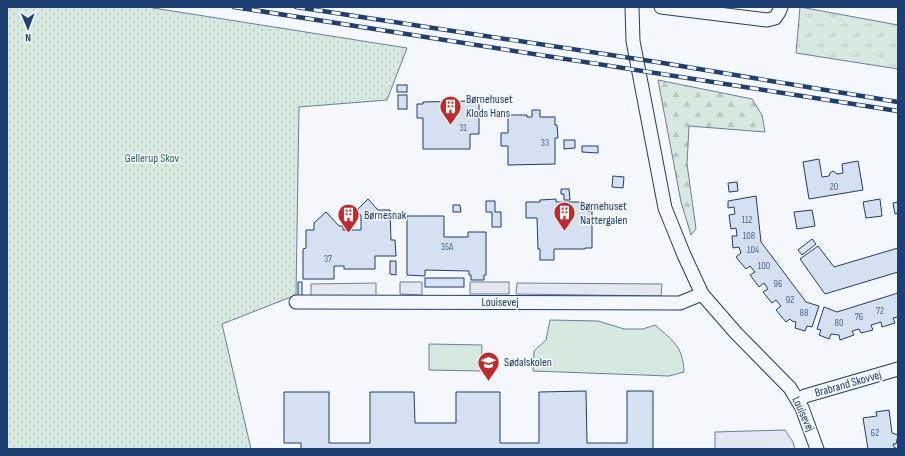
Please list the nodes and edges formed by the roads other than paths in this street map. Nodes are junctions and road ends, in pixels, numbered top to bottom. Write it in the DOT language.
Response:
graph roads {
  1 [pos="632,7"];
  2 [pos="662,7"];
  3 [pos="781,7"];
  4 [pos="702,294"];
  5 [pos="296,302"];
  6 [pos="898,369"];
  7 [pos="798,400"];
  8 [pos="817,449"];
  1 -- 4 [label="street, Louisevej"];
  2 -- 3 [label="street"];
  4 -- 5 [label="street, Louisevej"];
  4 -- 7 [label="street, Louisevej"];
  6 -- 7 [label="street, Brabrand Skovvej"];
  7 -- 8 [label="street, Louisevej"];
}
